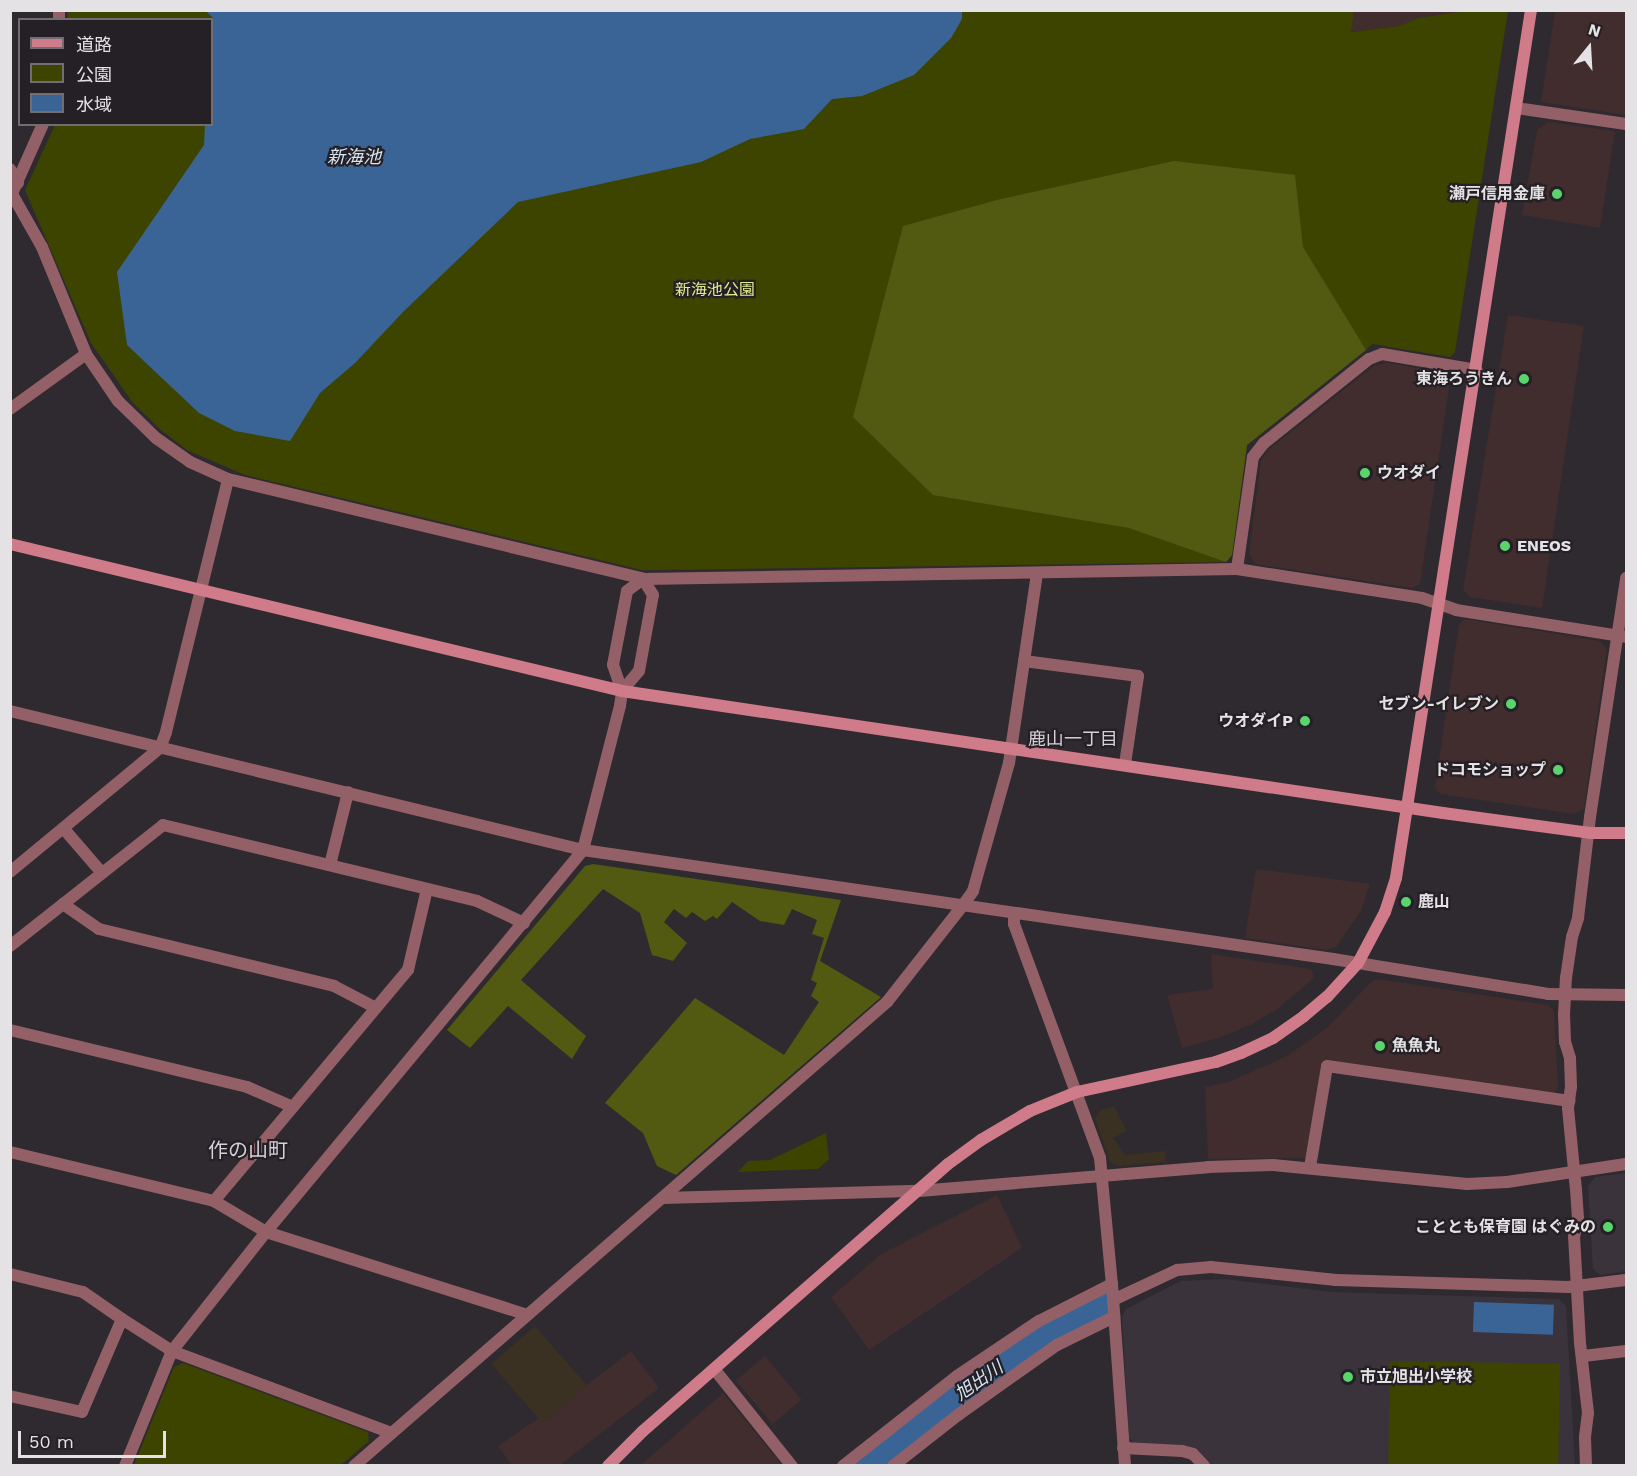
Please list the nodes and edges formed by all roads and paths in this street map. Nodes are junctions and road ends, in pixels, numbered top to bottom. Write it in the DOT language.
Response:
graph roads {
  1 [pos="1531,10"];
  2 [pos="1516,108"];
  3 [pos="1626,124"];
  4 [pos="42,126"];
  5 [pos="10,169"];
  6 [pos="14,191"];
  7 [pos="86,354"];
  8 [pos="1477,370"];
  9 [pos="10,409"];
  10 [pos="228,479"];
  11 [pos="10,544"];
  12 [pos="1237,569"];
  13 [pos="1036,574"];
  14 [pos="1626,578"];
  15 [pos="643,579"];
  16 [pos="201,589"];
  17 [pos="1439,604"];
  18 [pos="1622,637"];
  19 [pos="1024,661"];
  20 [pos="622,691"];
  21 [pos="10,711"];
  22 [pos="160,748"];
  23 [pos="1011,748"];
  24 [pos="1125,765"];
  25 [pos="348,792"];
  26 [pos="1408,807"];
  27 [pos="64,828"];
  28 [pos="1590,833"];
  29 [pos="1626,833"];
  30 [pos="583,850"];
  31 [pos="330,865"];
  32 [pos="10,872"];
  33 [pos="102,873"];
  34 [pos="427,889"];
  35 [pos="63,904"];
  36 [pos="963,905"];
  37 [pos="1014,915"];
  38 [pos="524,923"];
  39 [pos="10,946"];
  40 [pos="1358,963"];
  41 [pos="1566,995"];
  42 [pos="1626,995"];
  43 [pos="376,1008"];
  44 [pos="10,1030"];
  45 [pos="1077,1092"];
  46 [pos="1569,1101"];
  47 [pos="293,1107"];
  48 [pos="10,1152"];
  49 [pos="1626,1164"];
  50 [pos="1310,1167"];
  51 [pos="1574,1172"];
  52 [pos="1104,1177"];
  53 [pos="919,1191"];
  54 [pos="662,1198"];
  55 [pos="214,1201"];
  56 [pos="266,1232"];
  57 [pos="10,1274"];
  58 [pos="1626,1280"];
  59 [pos="1112,1284"];
  60 [pos="1577,1287"];
  61 [pos="1113,1300"];
  62 [pos="527,1315"];
  63 [pos="1114,1317"];
  64 [pos="123,1318"];
  65 [pos="172,1351"];
  66 [pos="1626,1351"];
  67 [pos="1583,1356"];
  68 [pos="715,1370"];
  69 [pos="10,1396"];
  70 [pos="391,1433"];
  71 [pos="1123,1448"];
  72 [pos="125,1466"];
  73 [pos="354,1466"];
  74 [pos="608,1466"];
  75 [pos="792,1466"];
  76 [pos="843,1466"];
  77 [pos="893,1466"];
  78 [pos="1125,1466"];
  79 [pos="1204,1466"];
  80 [pos="1586,1466"];
  1 -- 2 [label="street"];
  2 -- 3 [label="street"];
  2 -- 8 [label="street"];
  4 -- 6 [label="street"];
  5 -- 6 [label="street"];
  6 -- 7 [label="street"];
  7 -- 9 [label="street"];
  7 -- 10 [label="street"];
  8 -- 12 [label="street"];
  8 -- 17 [label="street"];
  10 -- 15 [label="street"];
  10 -- 16 [label="street"];
  11 -- 16 [label="street"];
  12 -- 13 [label="street"];
  12 -- 17 [label="street"];
  13 -- 15 [label="street"];
  13 -- 19 [label="street"];
  14 -- 18 [label="street"];
  15 -- 20 [label="street"];
  15 -- 20 [label="street"];
  16 -- 20 [label="street"];
  16 -- 22 [label="street"];
  17 -- 18 [label="street"];
  17 -- 26 [label="street"];
  18 -- 28 [label="street"];
  19 -- 23 [label="street"];
  19 -- 24 [label="street"];
  20 -- 23 [label="street"];
  20 -- 30 [label="street"];
  21 -- 22 [label="street"];
  22 -- 25 [label="street"];
  22 -- 27 [label="street"];
  23 -- 24 [label="street"];
  23 -- 36 [label="street"];
  24 -- 26 [label="street"];
  25 -- 30 [label="street"];
  25 -- 31 [label="street"];
  26 -- 28 [label="street"];
  26 -- 40 [label="street"];
  27 -- 32 [label="street"];
  27 -- 33 [label="street"];
  28 -- 29 [label="street"];
  28 -- 41 [label="street"];
  30 -- 36 [label="street"];
  30 -- 38 [label="street"];
  31 -- 33 [label="street"];
  31 -- 34 [label="street"];
  33 -- 35 [label="street"];
  34 -- 38 [label="street"];
  34 -- 43 [label="street"];
  35 -- 39 [label="street"];
  35 -- 43 [label="street"];
  36 -- 37 [label="street"];
  36 -- 54 [label="street"];
  37 -- 40 [label="street"];
  37 -- 45 [label="street"];
  38 -- 56 [label="street"];
  40 -- 41 [label="street"];
  40 -- 45 [label="street"];
  41 -- 42 [label="street"];
  41 -- 46 [label="street"];
  43 -- 47 [label="street"];
  44 -- 47 [label="street"];
  45 -- 52 [label="street"];
  45 -- 53 [label="street"];
  46 -- 50 [label="street"];
  46 -- 51 [label="street"];
  47 -- 55 [label="street"];
  48 -- 55 [label="street"];
  49 -- 51 [label="street"];
  50 -- 51 [label="street"];
  50 -- 52 [label="street"];
  51 -- 60 [label="street"];
  52 -- 53 [label="street"];
  52 -- 59 [label="street"];
  53 -- 54 [label="street"];
  53 -- 68 [label="street"];
  54 -- 62 [label="street"];
  55 -- 56 [label="street"];
  56 -- 62 [label="street"];
  56 -- 65 [label="street"];
  57 -- 64 [label="street"];
  58 -- 60 [label="street"];
  59 -- 61 [label="street"];
  59 -- 76 [label="street"];
  60 -- 61 [label="street"];
  60 -- 67 [label="street"];
  61 -- 63 [label="street"];
  62 -- 70 [label="street"];
  63 -- 71 [label="street"];
  63 -- 77 [label="street"];
  64 -- 65 [label="street"];
  64 -- 69 [label="street"];
  65 -- 70 [label="street"];
  65 -- 72 [label="street"];
  66 -- 67 [label="street"];
  67 -- 80 [label="street"];
  68 -- 74 [label="street"];
  68 -- 75 [label="street"];
  70 -- 73 [label="street"];
  71 -- 78 [label="street"];
  71 -- 79 [label="street"];
}
